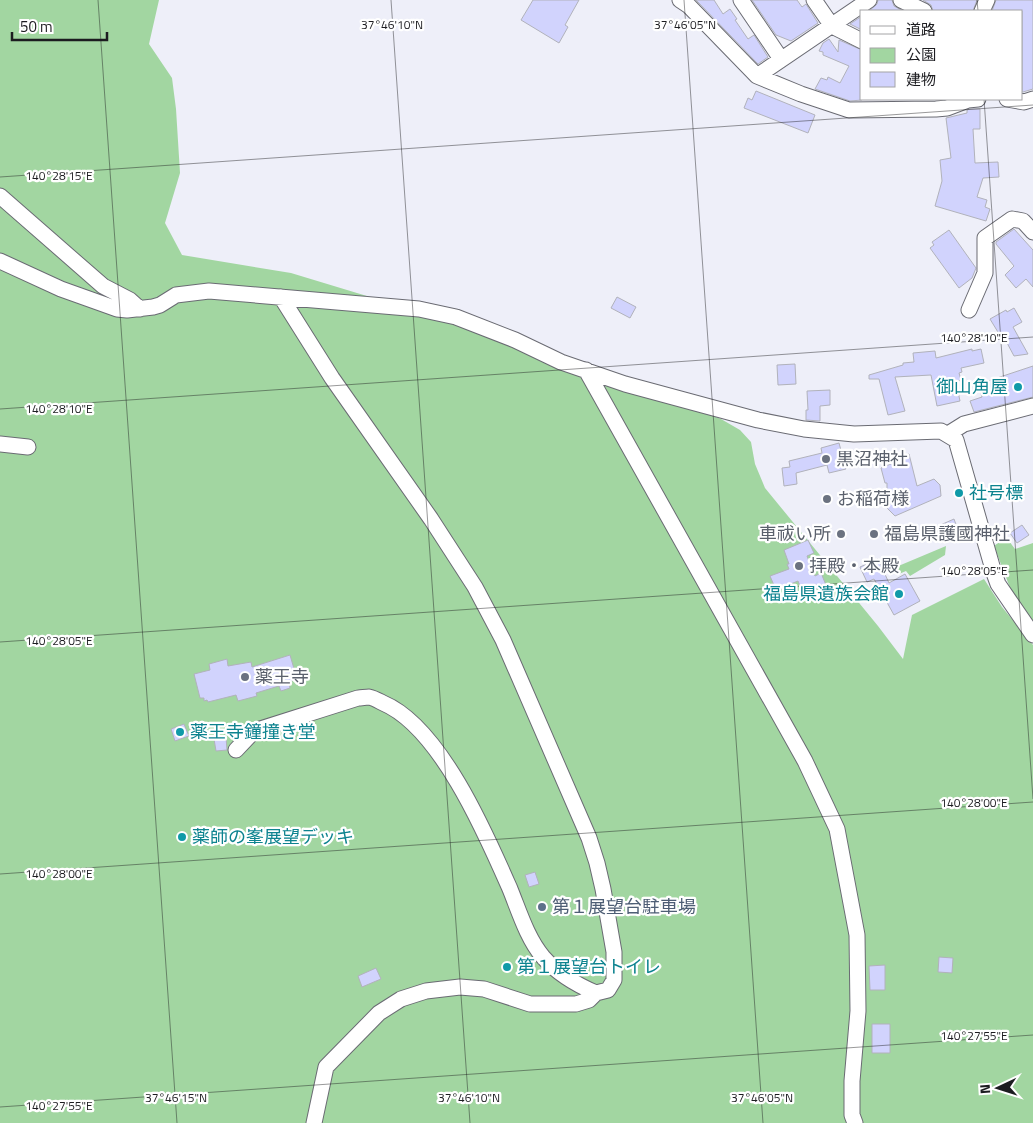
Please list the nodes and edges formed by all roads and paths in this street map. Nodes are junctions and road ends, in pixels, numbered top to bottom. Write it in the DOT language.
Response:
graph roads {
  1 [pos="680,0"];
  2 [pos="741,0"];
  3 [pos="814,0"];
  4 [pos="869,0"];
  5 [pos="901,0"];
  6 [pos="922,10"];
  7 [pos="832,26"];
  8 [pos="860,40"];
  9 [pos="781,59"];
  10 [pos="757,76"];
  11 [pos="1033,99"];
  12 [pos="968,100"];
  13 [pos="1013,100"];
  14 [pos="938,104"];
  15 [pos="0,196"];
  16 [pos="1033,232"];
  17 [pos="0,261"];
  18 [pos="281,297"];
  19 [pos="140,309"];
  20 [pos="969,310"];
  21 [pos="586,370"];
  22 [pos="1033,406"];
  23 [pos="948,434"];
  24 [pos="0,444"];
  25 [pos="28,447"];
  26 [pos="1033,635"];
  27 [pos="236,750"];
  28 [pos="596,993"];
  29 [pos="314,1123"];
  30 [pos="855,1123"];
  1 -- 10 [label="street"];
  2 -- 9 [label="street"];
  3 -- 7 [label="street"];
  4 -- 7 [label="street"];
  5 -- 6 [label="street"];
  7 -- 8 [label="street"];
  7 -- 9 [label="street"];
  9 -- 10 [label="street"];
  10 -- 14 [label="street"];
  11 -- 13 [label="street"];
  12 -- 14 [label="street"];
  15 -- 19 [label="street"];
  16 -- 20 [label="street"];
  17 -- 19 [label="street"];
  18 -- 19 [label="street"];
  18 -- 21 [label="street"];
  18 -- 28 [label="street"];
  21 -- 23 [label="street"];
  21 -- 30 [label="street"];
  22 -- 23 [label="street"];
  23 -- 26 [label="street"];
  24 -- 25 [label="street"];
  27 -- 28 [label="street"];
  28 -- 29 [label="street"];
}
